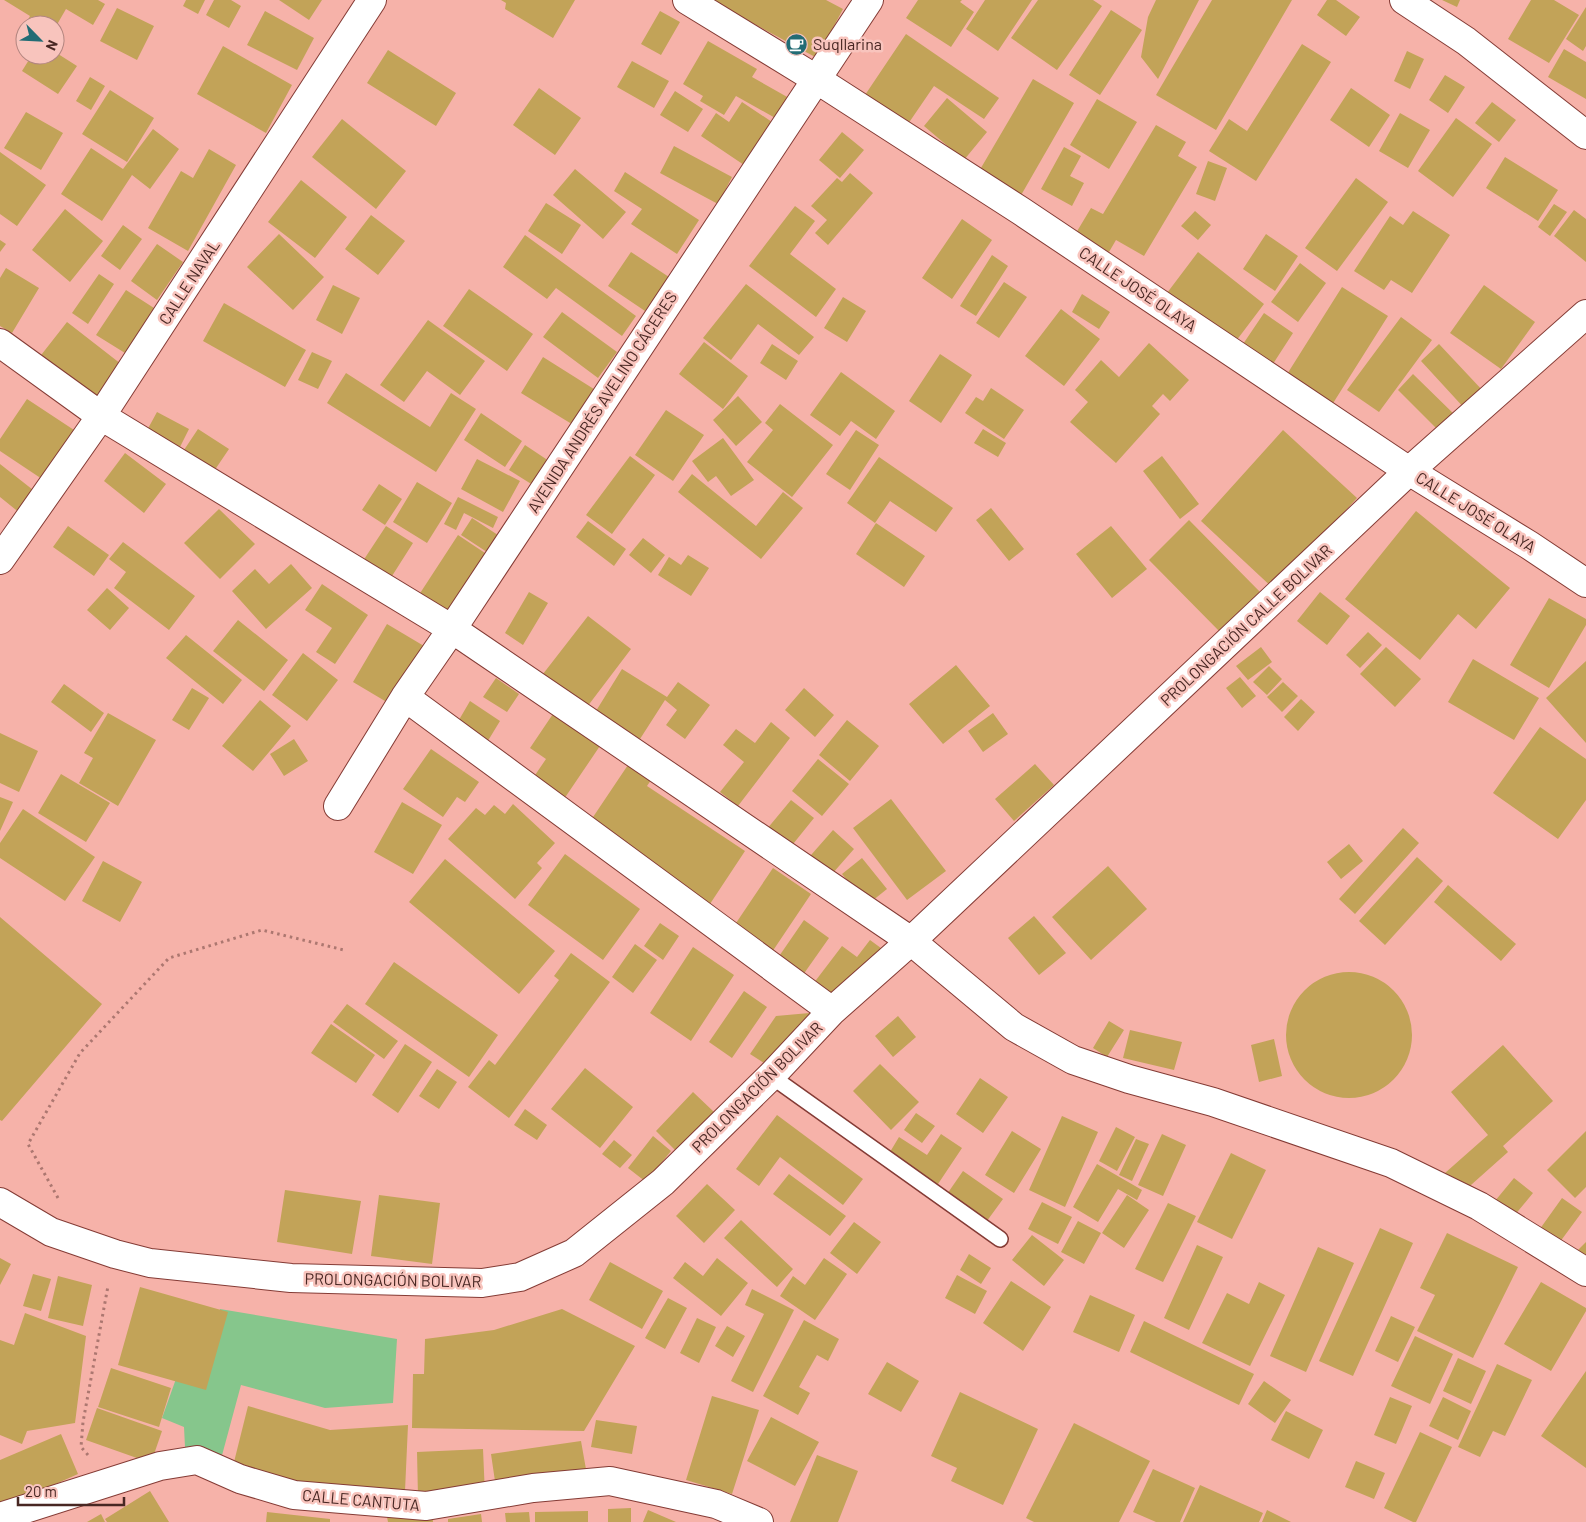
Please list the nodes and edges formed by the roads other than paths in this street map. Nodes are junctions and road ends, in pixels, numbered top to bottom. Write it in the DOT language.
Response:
graph roads {
  1 [pos="372,0"];
  2 [pos="687,0"];
  3 [pos="868,0"];
  4 [pos="1404,0"];
  5 [pos="816,79"];
  6 [pos="1586,135"];
  7 [pos="1586,314"];
  8 [pos="0,343"];
  9 [pos="101,416"];
  10 [pos="1409,471"];
  11 [pos="0,560"];
  12 [pos="1586,583"];
  13 [pos="452,629"];
  14 [pos="405,697"];
  15 [pos="338,806"];
  16 [pos="911,941"];
  17 [pos="832,1011"];
  18 [pos="771,1076"];
  19 [pos="0,1202"];
  20 [pos="1000,1239"];
  21 [pos="1586,1272"];
  22 [pos="0,1516"];
  23 [pos="759,1522"];
  1 -- 9 [label="street, CALLE NAVAL"];
  2 -- 5 [label="street, CALLE JOSÉ OLAYA"];
  3 -- 5 [label="street, AVENIDA ANDRÉS AVELINO CÁCERES"];
  4 -- 6 [label="street"];
  5 -- 10 [label="street, CALLE JOSÉ OLAYA"];
  5 -- 13 [label="street, AVENIDA ANDRÉS AVELINO CÁCERES"];
  7 -- 10 [label="street, PROLONGACIÓN CALLE BOLIVAR"];
  8 -- 9 [label="street"];
  9 -- 11 [label="street, CALLE NAVAL"];
  9 -- 13 [label="street"];
  10 -- 12 [label="street, CALLE JOSÉ OLAYA"];
  10 -- 16 [label="street, PROLONGACIÓN CALLE BOLIVAR"];
  13 -- 14 [label="street, AVENIDA ANDRÉS AVELINO CÁCERES"];
  13 -- 16 [label="street"];
  14 -- 15 [label="street, AVENIDA ANDRÉS AVELINO CÁCERES"];
  14 -- 17 [label="street"];
  16 -- 17 [label="street, PROLONGACIÓN BOLIVAR"];
  16 -- 21 [label="street"];
  17 -- 18 [label="street, PROLONGACIÓN BOLIVAR"];
  18 -- 19 [label="street, PROLONGACIÓN BOLIVAR"];
  18 -- 20 [label="lane"];
  22 -- 23 [label="street, CALLE CANTUTA"];
}
